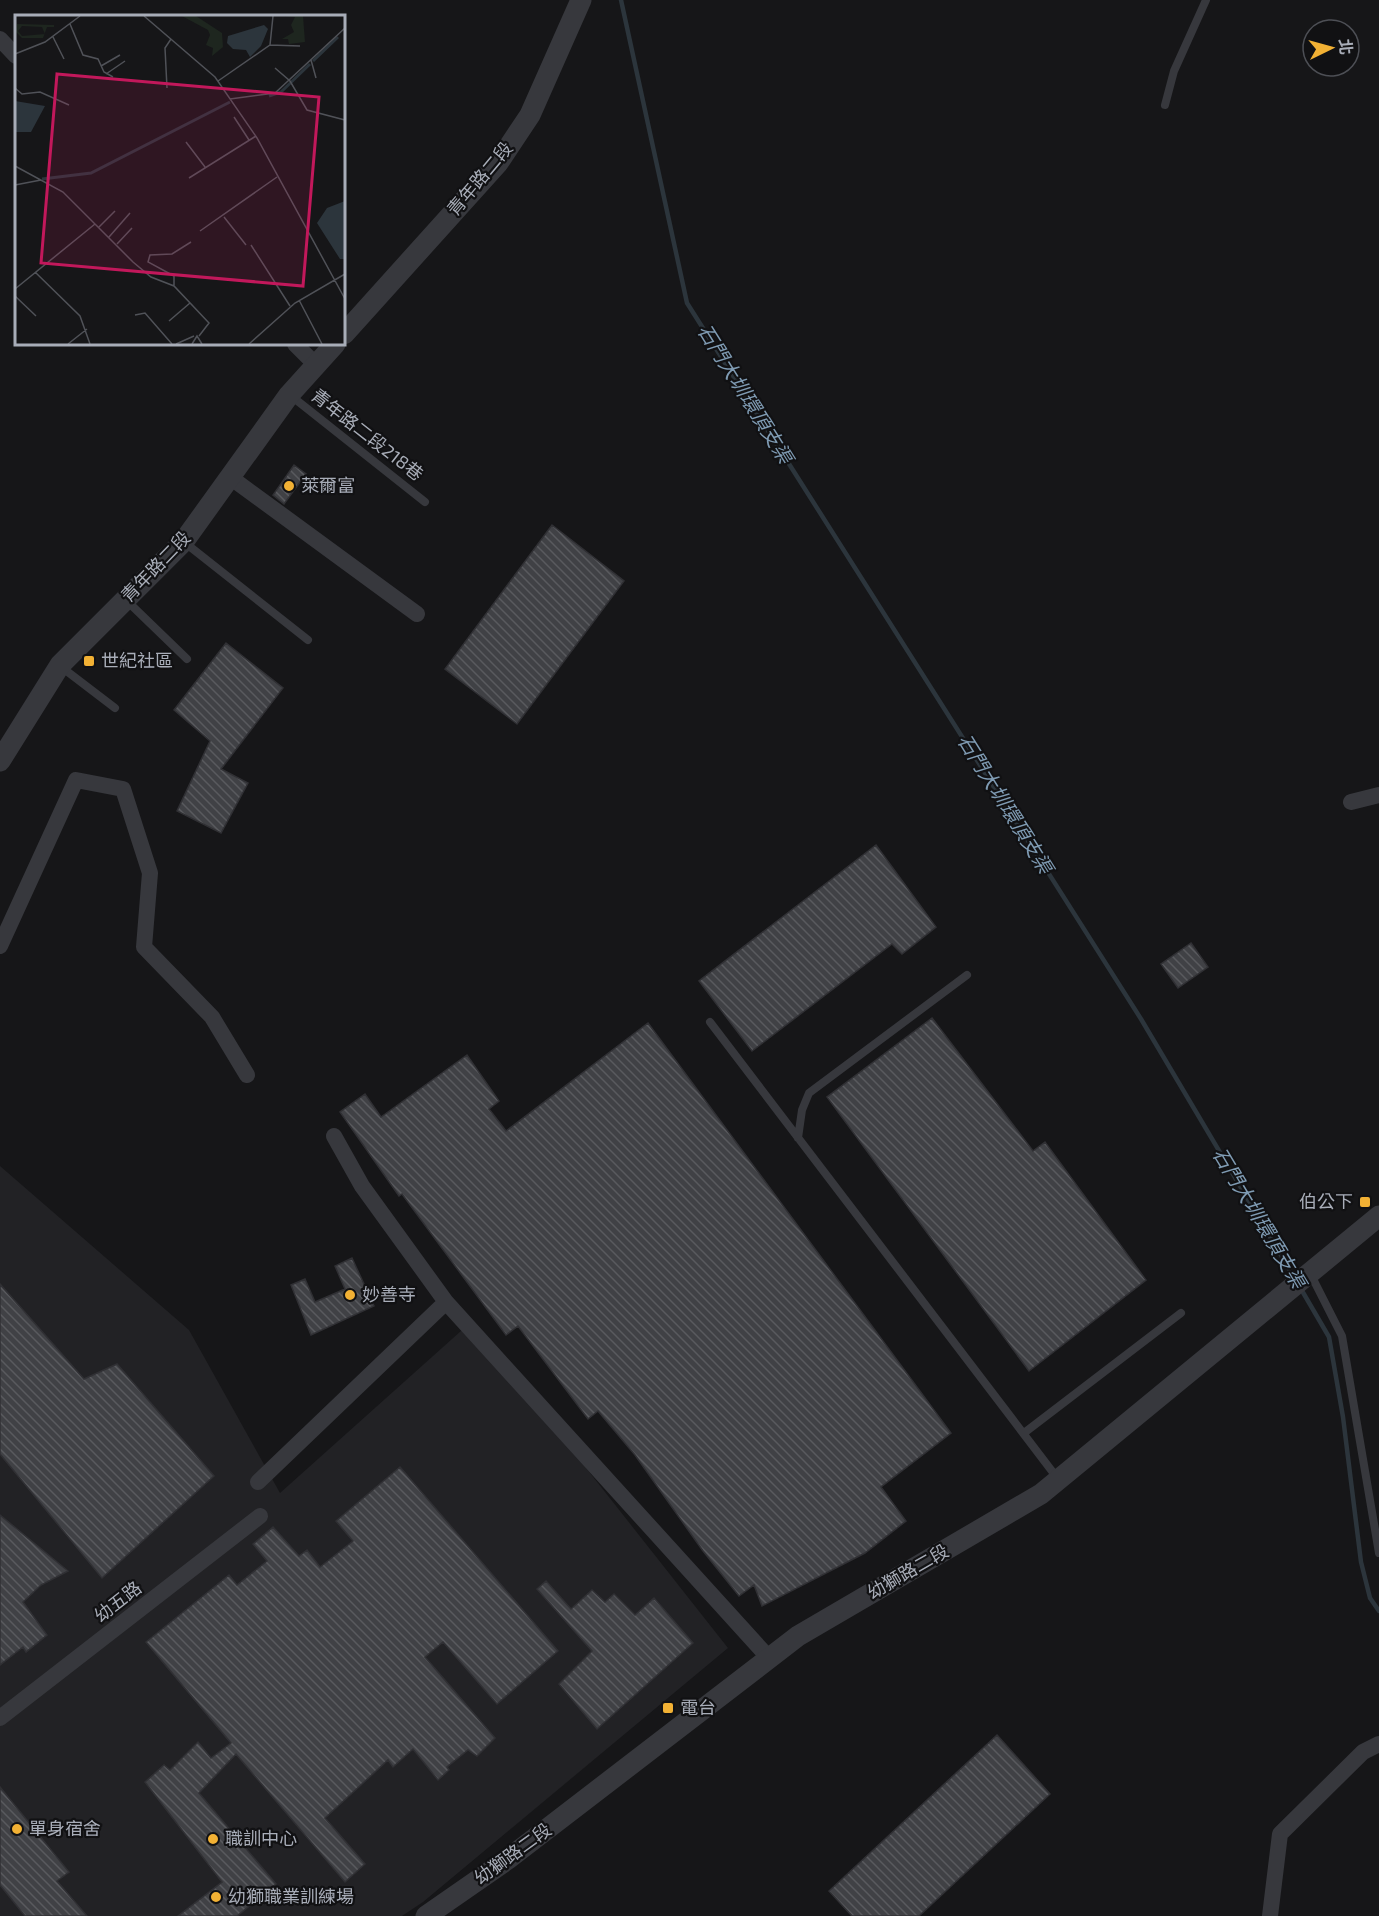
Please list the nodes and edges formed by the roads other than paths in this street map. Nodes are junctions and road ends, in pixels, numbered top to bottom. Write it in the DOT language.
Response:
graph roads {
  1 [pos="581,0"];
  2 [pos="1206,0"];
  3 [pos="0,39"];
  4 [pos="15,55"];
  5 [pos="1165,105"];
  6 [pos="345,333"];
  7 [pos="296,345"];
  8 [pos="334,345"];
  9 [pos="316,365"];
  10 [pos="289,395"];
  11 [pos="230,477"];
  12 [pos="425,501"];
  13 [pos="184,541"];
  14 [pos="125,599"];
  15 [pos="417,614"];
  16 [pos="308,640"];
  17 [pos="188,659"];
  18 [pos="60,665"];
  19 [pos="115,708"];
  20 [pos="0,761"];
  21 [pos="1379,795"];
  22 [pos="1352,802"];
  23 [pos="0,946"];
  24 [pos="967,975"];
  25 [pos="710,1022"];
  26 [pos="247,1075"];
  27 [pos="334,1136"];
  28 [pos="798,1138"];
  29 [pos="1379,1216"];
  30 [pos="1310,1272"];
  31 [pos="446,1302"];
  32 [pos="1181,1313"];
  33 [pos="1024,1433"];
  34 [pos="1059,1479"];
  35 [pos="258,1482"];
  36 [pos="260,1516"];
  37 [pos="1379,1553"];
  38 [pos="769,1658"];
  39 [pos="0,1718"];
  40 [pos="1379,1744"];
  41 [pos="426,1916"];
  42 [pos="1270,1916"];
  1 -- 6 [label="street, 青年路二段"];
  2 -- 5 [label="lane"];
  3 -- 4 [label="street"];
  7 -- 9 [label="street"];
  8 -- 9 [label="street, 青年路二段"];
  9 -- 10 [label="street, 青年路二段"];
  10 -- 11 [label="street, 青年路二段"];
  10 -- 12 [label="lane, 青年路二段218巷"];
  11 -- 13 [label="street, 青年路二段"];
  11 -- 15 [label="street"];
  13 -- 14 [label="street, 青年路二段"];
  13 -- 16 [label="lane"];
  14 -- 17 [label="lane"];
  14 -- 18 [label="street, 青年路二段"];
  18 -- 19 [label="lane"];
  18 -- 20 [label="street, 青年路二段"];
  21 -- 22 [label="street"];
  23 -- 26 [label="street"];
  24 -- 28 [label="lane"];
  25 -- 28 [label="lane"];
  27 -- 31 [label="street"];
  28 -- 33 [label="lane"];
  29 -- 30 [label="street, 幼獅路二段"];
  30 -- 34 [label="street, 幼獅路二段"];
  30 -- 37 [label="lane"];
  31 -- 35 [label="street"];
  31 -- 38 [label="street"];
  32 -- 33 [label="lane"];
  33 -- 34 [label="lane"];
  34 -- 38 [label="street, 幼獅路二段"];
  36 -- 39 [label="street, 幼五路"];
  38 -- 41 [label="street, 幼獅路二段"];
  40 -- 42 [label="street"];
}
